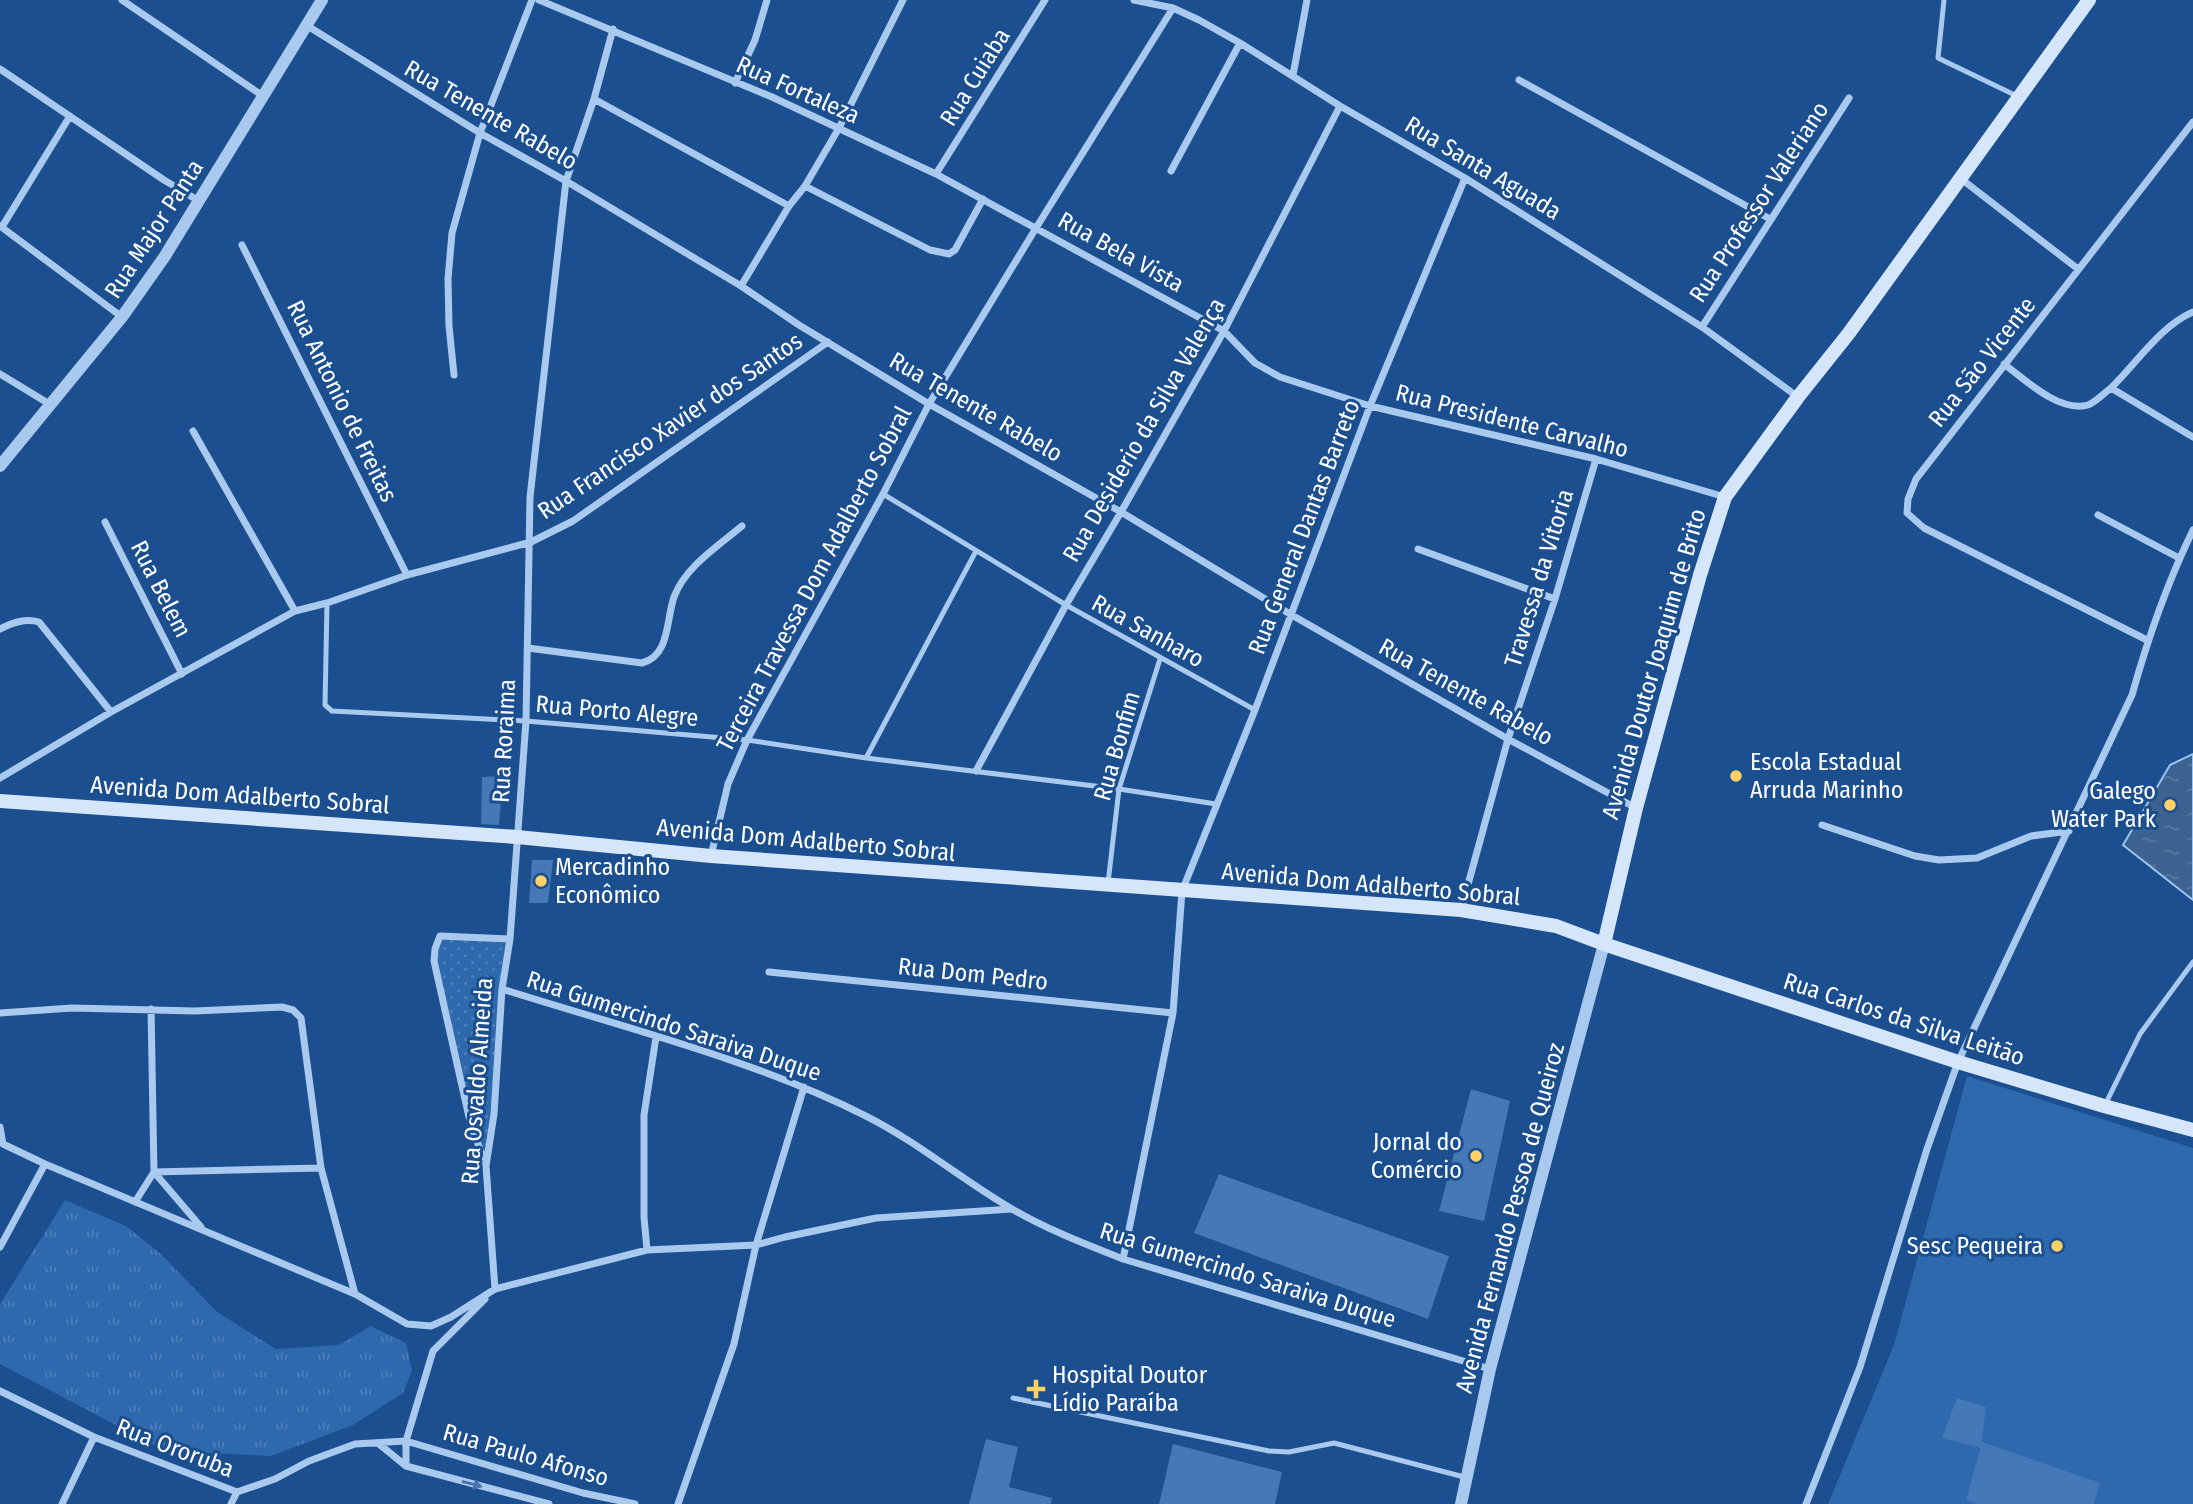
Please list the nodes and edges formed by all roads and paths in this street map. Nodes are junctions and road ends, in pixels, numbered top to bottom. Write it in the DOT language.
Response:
graph roads {
  1 [pos="122,0"];
  2 [pos="322,0"];
  3 [pos="532,0"];
  4 [pos="539,0"];
  5 [pos="767,0"];
  6 [pos="903,0"];
  7 [pos="1045,0"];
  8 [pos="1134,0"];
  9 [pos="1307,0"];
  10 [pos="1944,0"];
  11 [pos="2089,0"];
  12 [pos="1172,8"];
  13 [pos="306,25"];
  14 [pos="613,29"];
  15 [pos="1240,43"];
  16 [pos="0,69"];
  17 [pos="1293,75"];
  18 [pos="1519,80"];
  19 [pos="735,83"];
  20 [pos="263,96"];
  21 [pos="2019,97"];
  22 [pos="1849,98"];
  23 [pos="594,99"];
  24 [pos="1340,106"];
  25 [pos="70,116"];
  26 [pos="2193,122"];
  27 [pos="839,128"];
  28 [pos="480,133"];
  29 [pos="1171,172"];
  30 [pos="936,174"];
  31 [pos="1465,178"];
  32 [pos="1960,178"];
  33 [pos="566,181"];
  34 [pos="805,186"];
  35 [pos="983,200"];
  36 [pos="199,201"];
  37 [pos="789,206"];
  38 [pos="1770,219"];
  39 [pos="1,227"];
  40 [pos="1036,228"];
  41 [pos="243,245"];
  42 [pos="2078,269"];
  43 [pos="741,286"];
  44 [pos="2193,312"];
  45 [pos="122,317"];
  46 [pos="1702,327"];
  47 [pos="1224,331"];
  48 [pos="828,342"];
  49 [pos="2004,364"];
  50 [pos="0,374"];
  51 [pos="454,374"];
  52 [pos="2111,388"];
  53 [pos="1798,397"];
  54 [pos="929,404"];
  55 [pos="51,405"];
  56 [pos="1370,406"];
  57 [pos="193,431"];
  58 [pos="2193,437"];
  59 [pos="1596,459"];
  60 [pos="0,466"];
  61 [pos="883,494"];
  62 [pos="1725,497"];
  63 [pos="1121,512"];
  64 [pos="2098,515"];
  65 [pos="105,522"];
  66 [pos="742,526"];
  67 [pos="2193,530"];
  68 [pos="531,542"];
  69 [pos="1418,549"];
  70 [pos="976,551"];
  71 [pos="2179,558"];
  72 [pos="407,575"];
  73 [pos="1555,599"];
  74 [pos="327,603"];
  75 [pos="1066,605"];
  76 [pos="295,611"];
  77 [pos="1290,614"];
  78 [pos="0,629"];
  79 [pos="2147,640"];
  80 [pos="528,648"];
  81 [pos="1160,659"];
  82 [pos="182,674"];
  83 [pos="1255,710"];
  84 [pos="111,712"];
  85 [pos="526,721"];
  86 [pos="1508,739"];
  87 [pos="747,740"];
  88 [pos="866,758"];
  89 [pos="976,771"];
  90 [pos="0,778"];
  91 [pos="1119,789"];
  92 [pos="0,801"];
  93 [pos="1216,804"];
  94 [pos="1636,808"];
  95 [pos="1822,825"];
  96 [pos="2069,831"];
  97 [pos="517,837"];
  98 [pos="711,856"];
  99 [pos="1107,886"];
  100 [pos="1182,891"];
  101 [pos="1461,910"];
  102 [pos="510,939"];
  103 [pos="1604,944"];
  104 [pos="2193,962"];
  105 [pos="769,972"];
  106 [pos="502,989"];
  107 [pos="151,1009"];
  108 [pos="0,1013"];
  109 [pos="1173,1013"];
  110 [pos="656,1037"];
  111 [pos="1958,1062"];
  112 [pos="804,1087"];
  113 [pos="2104,1106"];
  114 [pos="0,1127"];
  115 [pos="2193,1130"];
  116 [pos="1,1146"];
  117 [pos="45,1164"];
  118 [pos="486,1166"];
  119 [pos="321,1168"];
  120 [pos="154,1172"];
  121 [pos="135,1202"];
  122 [pos="1012,1209"];
  123 [pos="204,1230"];
  124 [pos="756,1245"];
  125 [pos="0,1247"];
  126 [pos="647,1250"];
  127 [pos="1123,1259"];
  128 [pos="495,1289"];
  129 [pos="355,1294"];
  130 [pos="1490,1370"];
  131 [pos="0,1391"];
  132 [pos="1013,1398"];
  133 [pos="94,1437"];
  134 [pos="406,1441"];
  135 [pos="379,1444"];
  136 [pos="406,1466"];
  137 [pos="1468,1478"];
  138 [pos="237,1492"];
  139 [pos="62,1504"];
  140 [pos="231,1504"];
  141 [pos="549,1504"];
  142 [pos="635,1504"];
  143 [pos="678,1504"];
  144 [pos="1461,1504"];
  145 [pos="1806,1504"];
  1 -- 20 [label="street"];
  2 -- 13 [label="street, Rua Major Panta"];
  3 -- 28 [label="street"];
  4 -- 14 [label="street, Rua Fortaleza"];
  5 -- 19 [label="street"];
  6 -- 27 [label="street"];
  7 -- 30 [label="street, Rua Cuiaba"];
  8 -- 12 [label="street, Rua Santa Aguada"];
  9 -- 17 [label="street"];
  10 -- 21 [label="lane"];
  11 -- 21 [label="main road, Avenida Doutor Joaquim de Brito"];
  12 -- 15 [label="street, Rua Santa Aguada"];
  12 -- 40 [label="street, Terceira Travessa Dom Adalberto Sobral"];
  13 -- 20 [label="street, Rua Major Panta"];
  13 -- 28 [label="street, Rua Tenente Rabelo"];
  14 -- 19 [label="street, Rua Fortaleza"];
  14 -- 23 [label="street, Rua Roraima"];
  15 -- 17 [label="street, Rua Santa Aguada"];
  15 -- 29 [label="street"];
  16 -- 25 [label="street"];
  17 -- 24 [label="street, Rua Santa Aguada"];
  18 -- 38 [label="street"];
  19 -- 27 [label="street, Rua Fortaleza"];
  20 -- 36 [label="street, Rua Major Panta"];
  21 -- 32 [label="main road, Avenida Doutor Joaquim de Brito"];
  22 -- 38 [label="street, Rua Professor Valeriano"];
  23 -- 33 [label="street, Rua Roraima"];
  23 -- 37 [label="street"];
  24 -- 31 [label="street, Rua Santa Aguada"];
  24 -- 47 [label="street, Rua Desiderio da Silva Valença"];
  25 -- 36 [label="street"];
  25 -- 39 [label="street"];
  26 -- 42 [label="street, Rua São Vicente"];
  27 -- 30 [label="street, Rua Fortaleza"];
  27 -- 34 [label="street"];
  28 -- 33 [label="street, Rua Tenente Rabelo"];
  28 -- 51 [label="street"];
  30 -- 35 [label="street, Rua Fortaleza"];
  31 -- 46 [label="street, Rua Santa Aguada"];
  31 -- 56 [label="street, Rua General Dantas Barreto"];
  32 -- 42 [label="street"];
  32 -- 53 [label="main road, Avenida Doutor Joaquim de Brito"];
  33 -- 43 [label="street, Rua Tenente Rabelo"];
  33 -- 68 [label="street, Rua Roraima"];
  34 -- 35 [label="street"];
  34 -- 37 [label="street"];
  35 -- 40 [label="street, Rua Fortaleza"];
  36 -- 45 [label="street, Rua Major Panta"];
  37 -- 43 [label="street"];
  38 -- 46 [label="street, Rua Professor Valeriano"];
  39 -- 45 [label="street"];
  40 -- 47 [label="street, Rua Bela Vista"];
  40 -- 54 [label="street, Terceira Travessa Dom Adalberto Sobral"];
  41 -- 72 [label="street, Rua Antonio de Freitas"];
  42 -- 49 [label="street, Rua São Vicente"];
  43 -- 48 [label="street, Rua Tenente Rabelo"];
  44 -- 52 [label="street"];
  45 -- 55 [label="street, Rua Major Panta"];
  46 -- 53 [label="street, Rua Santa Aguada"];
  47 -- 56 [label="street, Rua Presidente Carvalho"];
  47 -- 63 [label="street, Rua Desiderio da Silva Valença"];
  48 -- 54 [label="street, Rua Tenente Rabelo"];
  48 -- 68 [label="street, Rua Francisco Xavier dos Santos"];
  49 -- 52 [label="street"];
  49 -- 79 [label="street, Rua São Vicente"];
  50 -- 55 [label="street"];
  52 -- 58 [label="street"];
  53 -- 62 [label="main road, Avenida Doutor Joaquim de Brito"];
  54 -- 61 [label="street, Terceira Travessa Dom Adalberto Sobral"];
  54 -- 63 [label="street, Rua Tenente Rabelo"];
  55 -- 60 [label="street, Rua Major Panta"];
  56 -- 59 [label="street, Rua Presidente Carvalho"];
  56 -- 77 [label="street, Rua General Dantas Barreto"];
  57 -- 76 [label="street"];
  59 -- 62 [label="street, Rua Presidente Carvalho"];
  59 -- 73 [label="street, Travessa da Vitoria"];
  61 -- 70 [label="lane, Rua Sanharo"];
  61 -- 87 [label="street, Terceira Travessa Dom Adalberto Sobral"];
  62 -- 94 [label="main road, Avenida Doutor Joaquim de Brito"];
  63 -- 75 [label="street, Rua Desiderio da Silva Valença"];
  63 -- 77 [label="street, Rua Tenente Rabelo"];
  64 -- 71 [label="street"];
  65 -- 82 [label="street, Rua Belem"];
  66 -- 80 [label="street, Rua Roraima"];
  67 -- 71 [label="street"];
  68 -- 72 [label="street, Rua Francisco Xavier dos Santos"];
  68 -- 80 [label="street, Rua Roraima"];
  69 -- 73 [label="street"];
  70 -- 75 [label="lane, Rua Sanharo"];
  70 -- 88 [label="lane"];
  71 -- 79 [label="street"];
  72 -- 74 [label="street, Rua Francisco Xavier dos Santos"];
  73 -- 86 [label="street, Travessa da Vitoria"];
  74 -- 76 [label="street, Rua Francisco Xavier dos Santos"];
  74 -- 85 [label="lane, Rua Porto Alegre"];
  75 -- 81 [label="lane, Rua Sanharo"];
  75 -- 89 [label="street, Rua Desiderio da Silva Valença"];
  76 -- 82 [label="street, Rua Francisco Xavier dos Santos"];
  77 -- 83 [label="street, Rua General Dantas Barreto"];
  77 -- 86 [label="street, Rua Tenente Rabelo"];
  78 -- 84 [label="street"];
  79 -- 96 [label="street"];
  80 -- 85 [label="street, Rua Roraima"];
  81 -- 83 [label="lane, Rua Sanharo"];
  81 -- 91 [label="lane, Rua Bonfim"];
  82 -- 84 [label="street, Rua Francisco Xavier dos Santos"];
  83 -- 93 [label="street, Rua General Dantas Barreto"];
  84 -- 90 [label="street, Rua Francisco Xavier dos Santos"];
  85 -- 87 [label="lane, Rua Porto Alegre"];
  85 -- 97 [label="street, Rua Roraima"];
  86 -- 94 [label="street, Rua Tenente Rabelo"];
  86 -- 101 [label="street, Travessa da Vitoria"];
  87 -- 88 [label="lane, Rua Porto Alegre"];
  87 -- 98 [label="street, Terceira Travessa Dom Adalberto Sobral"];
  88 -- 89 [label="lane, Rua Porto Alegre"];
  89 -- 91 [label="lane, Rua Porto Alegre"];
  91 -- 93 [label="lane, Rua Porto Alegre"];
  91 -- 99 [label="lane, Rua Bonfim"];
  92 -- 97 [label="main road, Avenida Dom Adalberto Sobral"];
  93 -- 100 [label="street, Rua General Dantas Barreto"];
  94 -- 103 [label="main road, Avenida Doutor Joaquim de Brito"];
  95 -- 96 [label="street"];
  96 -- 111 [label="street"];
  97 -- 98 [label="main road, Avenida Dom Adalberto Sobral"];
  97 -- 102 [label="street, Rua Osvaldo Almeida"];
  98 -- 99 [label="main road, Avenida Dom Adalberto Sobral"];
  99 -- 100 [label="main road, Avenida Dom Adalberto Sobral"];
  100 -- 101 [label="main road, Avenida Dom Adalberto Sobral"];
  100 -- 109 [label="street, Rua General Dantas Barreto"];
  101 -- 103 [label="main road, Avenida Dom Adalberto Sobral"];
  102 -- 106 [label="street, Rua Osvaldo Almeida"];
  102 -- 118 [label="street"];
  103 -- 111 [label="main road, Rua Carlos da Silva Leitão"];
  103 -- 130 [label="street, Avenida Fernando Pessoa de Queiroz"];
  104 -- 113 [label="lane"];
  105 -- 109 [label="street, Rua Dom Pedro"];
  106 -- 110 [label="street, Rua Gumercindo Saraiva Duque"];
  106 -- 118 [label="street, Rua Osvaldo Almeida"];
  107 -- 108 [label="street"];
  107 -- 119 [label="street"];
  107 -- 120 [label="street"];
  109 -- 127 [label="street, Rua General Dantas Barreto"];
  110 -- 112 [label="street, Rua Gumercindo Saraiva Duque"];
  110 -- 126 [label="street"];
  111 -- 113 [label="main road, Rua Carlos da Silva Leitão"];
  111 -- 145 [label="street"];
  112 -- 122 [label="street, Rua Gumercindo Saraiva Duque"];
  112 -- 124 [label="street"];
  113 -- 115 [label="main road, Rua Carlos da Silva Leitão"];
  114 -- 116 [label="street"];
  116 -- 117 [label="street"];
  117 -- 121 [label="street"];
  117 -- 125 [label="street"];
  118 -- 128 [label="street, Rua Osvaldo Almeida"];
  119 -- 120 [label="street"];
  119 -- 129 [label="street"];
  120 -- 121 [label="street"];
  120 -- 123 [label="street"];
  121 -- 123 [label="street"];
  122 -- 124 [label="street"];
  122 -- 127 [label="street, Rua Gumercindo Saraiva Duque"];
  123 -- 129 [label="street"];
  124 -- 126 [label="street"];
  124 -- 143 [label="street"];
  126 -- 128 [label="street"];
  127 -- 130 [label="street, Rua Gumercindo Saraiva Duque"];
  128 -- 129 [label="street"];
  128 -- 134 [label="street"];
  130 -- 137 [label="street, Avenida Fernando Pessoa de Queiroz"];
  131 -- 133 [label="street, Rua Ororuba"];
  132 -- 137 [label="lane"];
  133 -- 138 [label="street, Rua Ororuba"];
  133 -- 139 [label="street"];
  134 -- 135 [label="street, Rua Ororuba"];
  134 -- 136 [label="street"];
  134 -- 142 [label="street, Rua Paulo Afonso"];
  135 -- 136 [label="street"];
  135 -- 138 [label="street, Rua Ororuba"];
  136 -- 141 [label="street, Rua Paulo Afonso, one-way"];
  137 -- 144 [label="street, Avenida Fernando Pessoa de Queiroz"];
  138 -- 140 [label="street"];
}
